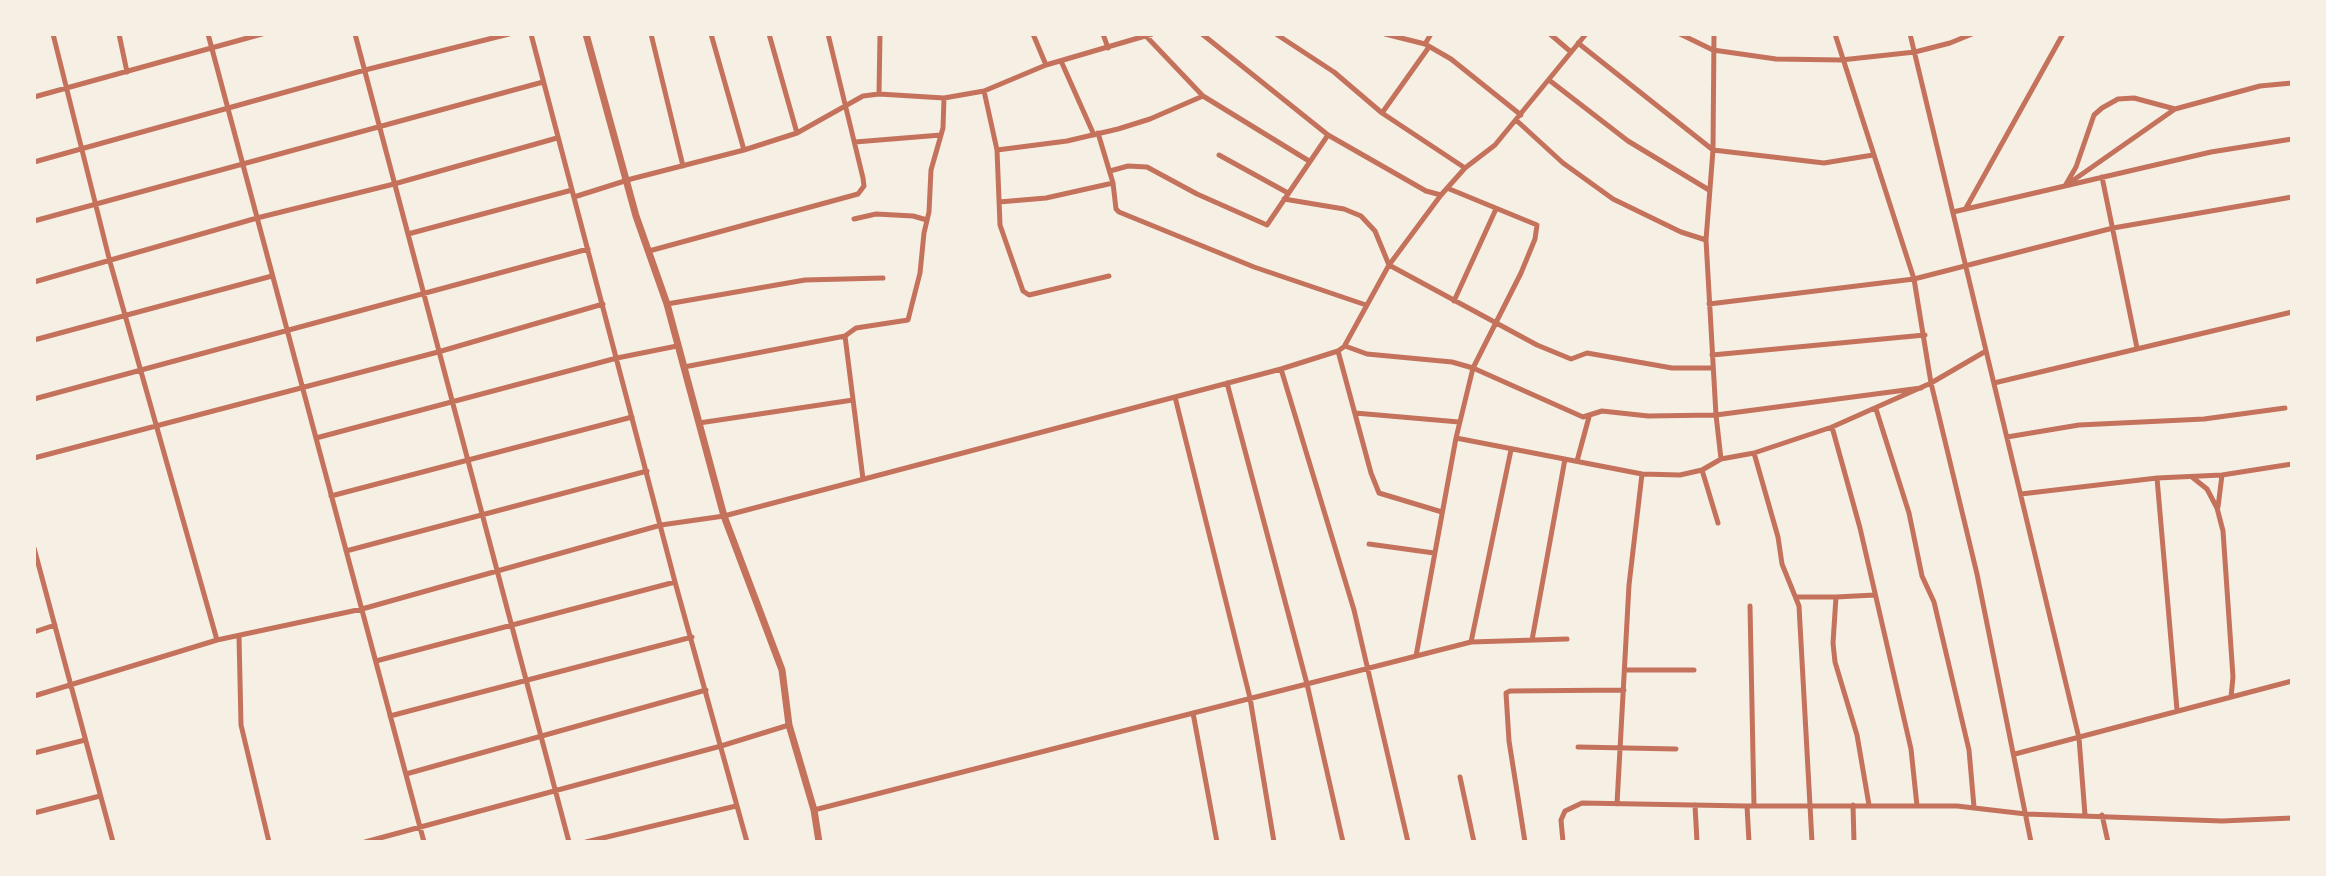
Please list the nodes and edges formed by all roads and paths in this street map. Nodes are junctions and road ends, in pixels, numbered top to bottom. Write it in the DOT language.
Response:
graph roads {
  1 [pos="53,34"];
  2 [pos="119,34"];
  3 [pos="208,34"];
  4 [pos="262,34"];
  5 [pos="355,34"];
  6 [pos="509,34"];
  7 [pos="531,34"];
  8 [pos="586,34"];
  9 [pos="651,34"];
  10 [pos="711,34"];
  11 [pos="769,34"];
  12 [pos="828,34"];
  13 [pos="880,34"];
  14 [pos="1033,34"];
  15 [pos="1103,34"];
  16 [pos="1152,34"];
  17 [pos="1202,34"];
  18 [pos="1276,34"];
  19 [pos="1385,34"];
  20 [pos="1431,34"];
  21 [pos="1550,34"];
  22 [pos="1586,34"];
  23 [pos="1680,34"];
  24 [pos="1714,34"];
  25 [pos="1835,34"];
  26 [pos="1910,34"];
  27 [pos="1972,34"];
  28 [pos="2063,34"];
  29 [pos="1145,35"];
  30 [pos="1578,43"];
  31 [pos="1427,45"];
  32 [pos="211,48"];
  33 [pos="1108,48"];
  34 [pos="1713,50"];
  35 [pos="1571,52"];
  36 [pos="1915,52"];
  37 [pos="1841,60"];
  38 [pos="1061,61"];
  39 [pos="1046,65"];
  40 [pos="365,70"];
  41 [pos="127,72"];
  42 [pos="1549,80"];
  43 [pos="543,82"];
  44 [pos="2292,83"];
  45 [pos="68,89"];
  46 [pos="984,91"];
  47 [pos="879,94"];
  48 [pos="1203,96"];
  49 [pos="34,97"];
  50 [pos="944,98"];
  51 [pos="846,105"];
  52 [pos="228,108"];
  53 [pos="2175,109"];
  54 [pos="1382,113"];
  55 [pos="1519,118"];
  56 [pos="380,127"];
  57 [pos="797,133"];
  58 [pos="1096,134"];
  59 [pos="941,135"];
  60 [pos="1328,135"];
  61 [pos="557,138"];
  62 [pos="2292,139"];
  63 [pos="854,142"];
  64 [pos="81,150"];
  65 [pos="744,150"];
  66 [pos="997,150"];
  67 [pos="1713,150"];
  68 [pos="1219,155"];
  69 [pos="1873,155"];
  70 [pos="1309,161"];
  71 [pos="34,162"];
  72 [pos="242,163"];
  73 [pos="683,166"];
  74 [pos="1465,168"];
  75 [pos="1110,171"];
  76 [pos="2102,177"];
  77 [pos="626,181"];
  78 [pos="1113,183"];
  79 [pos="394,184"];
  80 [pos="2065,186"];
  81 [pos="1447,188"];
  82 [pos="1709,190"];
  83 [pos="1288,193"];
  84 [pos="573,194"];
  85 [pos="1441,195"];
  86 [pos="2292,197"];
  87 [pos="1284,199"];
  88 [pos="999,202"];
  89 [pos="95,204"];
  90 [pos="1496,209"];
  91 [pos="1966,209"];
  92 [pos="1953,212"];
  93 [pos="257,218"];
  94 [pos="854,219"];
  95 [pos="927,220"];
  96 [pos="34,221"];
  97 [pos="2113,228"];
  98 [pos="408,234"];
  99 [pos="1706,240"];
  100 [pos="588,249"];
  101 [pos="649,252"];
  102 [pos="110,262"];
  103 [pos="1389,265"];
  104 [pos="1966,265"];
  105 [pos="272,276"];
  106 [pos="1109,276"];
  107 [pos="883,278"];
  108 [pos="1914,279"];
  109 [pos="34,282"];
  110 [pos="423,293"];
  111 [pos="1454,301"];
  112 [pos="603,304"];
  113 [pos="667,304"];
  114 [pos="1709,304"];
  115 [pos="1366,305"];
  116 [pos="2292,312"];
  117 [pos="125,314"];
  118 [pos="1497,324"];
  119 [pos="288,329"];
  120 [pos="1925,335"];
  121 [pos="845,336"];
  122 [pos="34,340"];
  123 [pos="677,346"];
  124 [pos="1345,346"];
  125 [pos="2137,348"];
  126 [pos="1338,351"];
  127 [pos="1986,351"];
  128 [pos="438,352"];
  129 [pos="1712,355"];
  130 [pos="617,358"];
  131 [pos="683,367"];
  132 [pos="1473,368"];
  133 [pos="1713,368"];
  134 [pos="1281,369"];
  135 [pos="141,371"];
  136 [pos="1227,383"];
  137 [pos="1931,383"];
  138 [pos="1994,383"];
  139 [pos="302,386"];
  140 [pos="1921,388"];
  141 [pos="1175,397"];
  142 [pos="34,399"];
  143 [pos="853,400"];
  144 [pos="452,404"];
  145 [pos="2285,408"];
  146 [pos="1876,409"];
  147 [pos="1355,413"];
  148 [pos="1716,415"];
  149 [pos="632,417"];
  150 [pos="1589,417"];
  151 [pos="1459,422"];
  152 [pos="698,423"];
  153 [pos="155,425"];
  154 [pos="1832,427"];
  155 [pos="2007,437"];
  156 [pos="316,438"];
  157 [pos="1456,438"];
  158 [pos="1511,450"];
  159 [pos="1754,453"];
  160 [pos="34,458"];
  161 [pos="1565,459"];
  162 [pos="1721,459"];
  163 [pos="468,461"];
  164 [pos="1577,461"];
  165 [pos="2292,464"];
  166 [pos="1702,470"];
  167 [pos="647,471"];
  168 [pos="1642,474"];
  169 [pos="2222,475"];
  170 [pos="2192,477"];
  171 [pos="2157,478"];
  172 [pos="863,479"];
  173 [pos="2021,494"];
  174 [pos="331,496"];
  175 [pos="2217,508"];
  176 [pos="1442,512"];
  177 [pos="482,515"];
  178 [pos="724,516"];
  179 [pos="1718,523"];
  180 [pos="661,525"];
  181 [pos="1369,544"];
  182 [pos="34,548"];
  183 [pos="346,551"];
  184 [pos="1434,553"];
  185 [pos="496,573"];
  186 [pos="41,575"];
  187 [pos="34,577"];
  188 [pos="675,582"];
  189 [pos="1875,595"];
  190 [pos="1796,597"];
  191 [pos="1836,597"];
  192 [pos="1750,606"];
  193 [pos="362,609"];
  194 [pos="55,625"];
  195 [pos="511,626"];
  196 [pos="34,632"];
  197 [pos="239,636"];
  198 [pos="692,637"];
  199 [pos="1567,639"];
  200 [pos="217,640"];
  201 [pos="1532,640"];
  202 [pos="1471,642"];
  203 [pos="1416,656"];
  204 [pos="376,661"];
  205 [pos="1367,670"];
  206 [pos="1625,670"];
  207 [pos="1694,670"];
  208 [pos="526,681"];
  209 [pos="2292,681"];
  210 [pos="1307,684"];
  211 [pos="71,686"];
  212 [pos="706,690"];
  213 [pos="1624,690"];
  214 [pos="34,696"];
  215 [pos="2231,697"];
  216 [pos="1250,698"];
  217 [pos="2177,710"];
  218 [pos="1193,713"];
  219 [pos="390,716"];
  220 [pos="789,725"];
  221 [pos="541,736"];
  222 [pos="2079,738"];
  223 [pos="85,740"];
  224 [pos="721,746"];
  225 [pos="1578,747"];
  226 [pos="1620,748"];
  227 [pos="1676,749"];
  228 [pos="34,753"];
  229 [pos="2015,754"];
  230 [pos="406,774"];
  231 [pos="1460,777"];
  232 [pos="555,791"];
  233 [pos="100,796"];
  234 [pos="1617,804"];
  235 [pos="1695,805"];
  236 [pos="1811,805"];
  237 [pos="1853,805"];
  238 [pos="1869,805"];
  239 [pos="736,806"];
  240 [pos="1750,806"];
  241 [pos="1917,806"];
  242 [pos="1974,807"];
  243 [pos="814,810"];
  244 [pos="34,813"];
  245 [pos="2026,814"];
  246 [pos="2085,815"];
  247 [pos="2102,815"];
  248 [pos="2292,818"];
  249 [pos="420,827"];
  250 [pos="113,842"];
  251 [pos="269,842"];
  252 [pos="365,842"];
  253 [pos="424,842"];
  254 [pos="569,842"];
  255 [pos="586,842"];
  256 [pos="747,842"];
  257 [pos="819,842"];
  258 [pos="1217,842"];
  259 [pos="1274,842"];
  260 [pos="1343,842"];
  261 [pos="1408,842"];
  262 [pos="1474,842"];
  263 [pos="1525,842"];
  264 [pos="1563,842"];
  265 [pos="1697,842"];
  266 [pos="1749,842"];
  267 [pos="1812,842"];
  268 [pos="1854,842"];
  269 [pos="2031,842"];
  270 [pos="2108,842"];
  1 -- 45 [label="street"];
  2 -- 41 [label="street"];
  3 -- 32 [label="street"];
  4 -- 32 [label="street"];
  5 -- 40 [label="street"];
  6 -- 40 [label="street"];
  7 -- 43 [label="street"];
  8 -- 77 [label="street"];
  9 -- 73 [label="street"];
  10 -- 65 [label="street"];
  11 -- 57 [label="street"];
  12 -- 51 [label="street"];
  13 -- 47 [label="street"];
  14 -- 39 [label="street"];
  15 -- 33 [label="street"];
  16 -- 29 [label="street"];
  17 -- 60 [label="street"];
  18 -- 54 [label="street"];
  19 -- 31 [label="street"];
  20 -- 31 [label="street"];
  21 -- 35 [label="street"];
  22 -- 30 [label="street"];
  23 -- 34 [label="street"];
  24 -- 34 [label="street"];
  25 -- 37 [label="street"];
  26 -- 36 [label="street"];
  27 -- 36 [label="street"];
  28 -- 91 [label="street"];
  29 -- 33 [label="street"];
  29 -- 48 [label="street"];
  30 -- 35 [label="street"];
  30 -- 67 [label="street"];
  31 -- 54 [label="street"];
  31 -- 55 [label="street"];
  32 -- 41 [label="street"];
  32 -- 52 [label="street"];
  33 -- 38 [label="street"];
  34 -- 37 [label="street"];
  34 -- 67 [label="street"];
  35 -- 42 [label="street"];
  36 -- 37 [label="street"];
  36 -- 92 [label="street"];
  37 -- 69 [label="street"];
  38 -- 39 [label="street"];
  38 -- 58 [label="street"];
  39 -- 46 [label="street"];
  40 -- 52 [label="street"];
  40 -- 56 [label="street"];
  41 -- 45 [label="street"];
  42 -- 55 [label="street"];
  42 -- 82 [label="street"];
  43 -- 56 [label="street"];
  43 -- 61 [label="street"];
  44 -- 53 [label="street"];
  45 -- 49 [label="street"];
  45 -- 64 [label="street"];
  46 -- 50 [label="street"];
  46 -- 66 [label="street"];
  47 -- 50 [label="street"];
  47 -- 51 [label="street"];
  48 -- 58 [label="street"];
  48 -- 70 [label="street"];
  50 -- 59 [label="street"];
  51 -- 57 [label="street"];
  51 -- 63 [label="street"];
  52 -- 64 [label="street"];
  52 -- 72 [label="street"];
  53 -- 80 [label="street"];
  53 -- 80 [label="street"];
  54 -- 74 [label="street"];
  55 -- 74 [label="street"];
  55 -- 99 [label="street"];
  56 -- 72 [label="street"];
  56 -- 79 [label="street"];
  57 -- 65 [label="street"];
  58 -- 66 [label="street"];
  58 -- 75 [label="street"];
  59 -- 63 [label="street"];
  59 -- 95 [label="street"];
  60 -- 70 [label="street"];
  60 -- 85 [label="street"];
  61 -- 79 [label="street"];
  61 -- 84 [label="street"];
  62 -- 76 [label="street"];
  63 -- 101 [label="street"];
  64 -- 71 [label="street"];
  64 -- 89 [label="street"];
  65 -- 73 [label="street"];
  66 -- 88 [label="street"];
  67 -- 69 [label="street"];
  67 -- 82 [label="street"];
  68 -- 83 [label="street"];
  69 -- 108 [label="street"];
  70 -- 83 [label="street"];
  72 -- 89 [label="street"];
  72 -- 93 [label="street"];
  73 -- 77 [label="street"];
  74 -- 81 [label="street"];
  75 -- 78 [label="street"];
  75 -- 87 [label="street"];
  76 -- 80 [label="street"];
  76 -- 97 [label="street"];
  77 -- 84 [label="street"];
  77 -- 101 [label="street"];
  78 -- 88 [label="street"];
  78 -- 115 [label="street"];
  79 -- 93 [label="street"];
  79 -- 98 [label="street"];
  80 -- 91 [label="street"];
  81 -- 85 [label="street"];
  81 -- 90 [label="street"];
  82 -- 99 [label="street"];
  83 -- 87 [label="street"];
  84 -- 98 [label="street"];
  84 -- 100 [label="street"];
  85 -- 103 [label="street"];
  86 -- 97 [label="street"];
  87 -- 103 [label="street"];
  88 -- 106 [label="street"];
  89 -- 96 [label="street"];
  89 -- 102 [label="street"];
  90 -- 111 [label="street"];
  90 -- 118 [label="street"];
  91 -- 92 [label="street"];
  92 -- 104 [label="street"];
  93 -- 102 [label="street"];
  93 -- 105 [label="street"];
  94 -- 95 [label="street"];
  95 -- 121 [label="street"];
  97 -- 104 [label="street"];
  97 -- 125 [label="street"];
  98 -- 110 [label="street"];
  99 -- 114 [label="street"];
  100 -- 110 [label="street"];
  100 -- 112 [label="street"];
  101 -- 113 [label="street"];
  102 -- 109 [label="street"];
  102 -- 117 [label="street"];
  103 -- 111 [label="street"];
  103 -- 115 [label="street"];
  104 -- 108 [label="street"];
  104 -- 127 [label="street"];
  105 -- 117 [label="street"];
  105 -- 119 [label="street"];
  107 -- 113 [label="street"];
  108 -- 114 [label="street"];
  108 -- 120 [label="street"];
  110 -- 119 [label="street"];
  110 -- 128 [label="street"];
  111 -- 118 [label="street"];
  112 -- 128 [label="street"];
  112 -- 130 [label="street"];
  113 -- 123 [label="street"];
  114 -- 129 [label="street"];
  115 -- 124 [label="street"];
  116 -- 125 [label="street"];
  117 -- 122 [label="street"];
  117 -- 135 [label="street"];
  118 -- 132 [label="street"];
  118 -- 133 [label="street"];
  119 -- 135 [label="street"];
  119 -- 139 [label="street"];
  120 -- 129 [label="street"];
  120 -- 137 [label="street"];
  121 -- 131 [label="street"];
  121 -- 143 [label="street"];
  123 -- 130 [label="street"];
  123 -- 131 [label="street"];
  124 -- 126 [label="street"];
  124 -- 132 [label="street"];
  125 -- 138 [label="street"];
  126 -- 134 [label="street"];
  126 -- 147 [label="street"];
  127 -- 137 [label="street"];
  127 -- 138 [label="street"];
  128 -- 139 [label="street"];
  128 -- 144 [label="street"];
  129 -- 133 [label="street"];
  130 -- 144 [label="street"];
  130 -- 149 [label="street"];
  131 -- 152 [label="street"];
  132 -- 150 [label="street"];
  132 -- 151 [label="street"];
  133 -- 148 [label="street"];
  134 -- 136 [label="street"];
  134 -- 205 [label="street"];
  135 -- 142 [label="street"];
  135 -- 153 [label="street"];
  136 -- 141 [label="street"];
  136 -- 210 [label="street"];
  137 -- 140 [label="street"];
  137 -- 229 [label="street"];
  138 -- 155 [label="street"];
  139 -- 153 [label="street"];
  139 -- 156 [label="street"];
  140 -- 146 [label="street"];
  140 -- 148 [label="street"];
  141 -- 172 [label="street"];
  141 -- 216 [label="street"];
  143 -- 152 [label="street"];
  143 -- 172 [label="street"];
  144 -- 156 [label="street"];
  144 -- 163 [label="street"];
  145 -- 155 [label="street"];
  146 -- 154 [label="street"];
  146 -- 242 [label="street"];
  147 -- 151 [label="street"];
  147 -- 176 [label="street"];
  148 -- 150 [label="street"];
  148 -- 162 [label="street"];
  149 -- 163 [label="street"];
  149 -- 167 [label="street"];
  150 -- 164 [label="street"];
  151 -- 157 [label="street"];
  152 -- 178 [label="street"];
  153 -- 160 [label="street"];
  153 -- 200 [label="street"];
  154 -- 159 [label="street"];
  154 -- 189 [label="street"];
  155 -- 173 [label="street"];
  156 -- 174 [label="street"];
  157 -- 158 [label="street"];
  157 -- 176 [label="street"];
  158 -- 161 [label="street"];
  158 -- 202 [label="street"];
  159 -- 162 [label="street"];
  159 -- 190 [label="street"];
  161 -- 164 [label="street"];
  161 -- 201 [label="street"];
  162 -- 166 [label="street"];
  163 -- 174 [label="street"];
  163 -- 177 [label="street"];
  164 -- 168 [label="street"];
  165 -- 169 [label="street"];
  166 -- 168 [label="street"];
  166 -- 179 [label="street"];
  167 -- 177 [label="street"];
  167 -- 180 [label="street"];
  168 -- 206 [label="street"];
  169 -- 170 [label="street"];
  169 -- 175 [label="street"];
  170 -- 171 [label="street"];
  170 -- 175 [label="street"];
  171 -- 173 [label="street"];
  171 -- 217 [label="street"];
  172 -- 178 [label="street"];
  173 -- 222 [label="street"];
  174 -- 183 [label="street"];
  175 -- 215 [label="street"];
  176 -- 184 [label="street"];
  177 -- 183 [label="street"];
  177 -- 185 [label="street"];
  178 -- 180 [label="street"];
  178 -- 220 [label="street"];
  180 -- 185 [label="street"];
  180 -- 188 [label="street"];
  181 -- 184 [label="street"];
  182 -- 186 [label="street"];
  183 -- 193 [label="street"];
  184 -- 203 [label="street"];
  185 -- 193 [label="street"];
  185 -- 195 [label="street"];
  186 -- 187 [label="street"];
  186 -- 194 [label="street"];
  188 -- 195 [label="street"];
  188 -- 198 [label="street"];
  189 -- 191 [label="street"];
  189 -- 241 [label="street"];
  190 -- 191 [label="street"];
  190 -- 236 [label="street"];
  191 -- 238 [label="street"];
  192 -- 240 [label="street"];
  193 -- 197 [label="street"];
  193 -- 204 [label="street"];
  194 -- 196 [label="street"];
  194 -- 211 [label="street"];
  195 -- 204 [label="street"];
  195 -- 208 [label="street"];
  197 -- 200 [label="street"];
  197 -- 251 [label="street"];
  198 -- 208 [label="street"];
  198 -- 212 [label="street"];
  199 -- 201 [label="street"];
  200 -- 211 [label="street"];
  201 -- 202 [label="street"];
  202 -- 203 [label="street"];
  203 -- 205 [label="street"];
  204 -- 219 [label="street"];
  205 -- 210 [label="street"];
  205 -- 261 [label="street"];
  206 -- 207 [label="street"];
  206 -- 213 [label="street"];
  208 -- 219 [label="street"];
  208 -- 221 [label="street"];
  209 -- 215 [label="street"];
  210 -- 216 [label="street"];
  210 -- 260 [label="street"];
  211 -- 214 [label="street"];
  211 -- 223 [label="street"];
  212 -- 221 [label="street"];
  212 -- 224 [label="street"];
  213 -- 226 [label="street"];
  213 -- 263 [label="street"];
  215 -- 217 [label="street"];
  216 -- 218 [label="street"];
  216 -- 259 [label="street"];
  217 -- 222 [label="street"];
  218 -- 243 [label="street"];
  218 -- 258 [label="street"];
  219 -- 230 [label="street"];
  220 -- 224 [label="street"];
  220 -- 243 [label="street"];
  221 -- 230 [label="street"];
  221 -- 232 [label="street"];
  222 -- 229 [label="street"];
  222 -- 246 [label="street"];
  223 -- 228 [label="street"];
  223 -- 233 [label="street"];
  224 -- 232 [label="street"];
  224 -- 239 [label="street"];
  225 -- 226 [label="street"];
  226 -- 227 [label="street"];
  226 -- 234 [label="street"];
  229 -- 245 [label="street"];
  230 -- 249 [label="street"];
  231 -- 262 [label="street"];
  232 -- 249 [label="street"];
  232 -- 254 [label="street"];
  233 -- 244 [label="street"];
  233 -- 250 [label="street"];
  234 -- 235 [label="street"];
  234 -- 264 [label="street"];
  235 -- 240 [label="street"];
  235 -- 265 [label="street"];
  236 -- 237 [label="street"];
  236 -- 240 [label="street"];
  236 -- 267 [label="street"];
  237 -- 238 [label="street"];
  237 -- 268 [label="street"];
  238 -- 241 [label="street"];
  239 -- 255 [label="street"];
  239 -- 256 [label="street"];
  240 -- 266 [label="street"];
  241 -- 242 [label="street"];
  242 -- 245 [label="street"];
  243 -- 257 [label="street"];
  245 -- 246 [label="street"];
  245 -- 269 [label="street"];
  246 -- 247 [label="street"];
  247 -- 248 [label="street"];
  247 -- 270 [label="street"];
  249 -- 252 [label="street"];
  249 -- 253 [label="street"];
}
